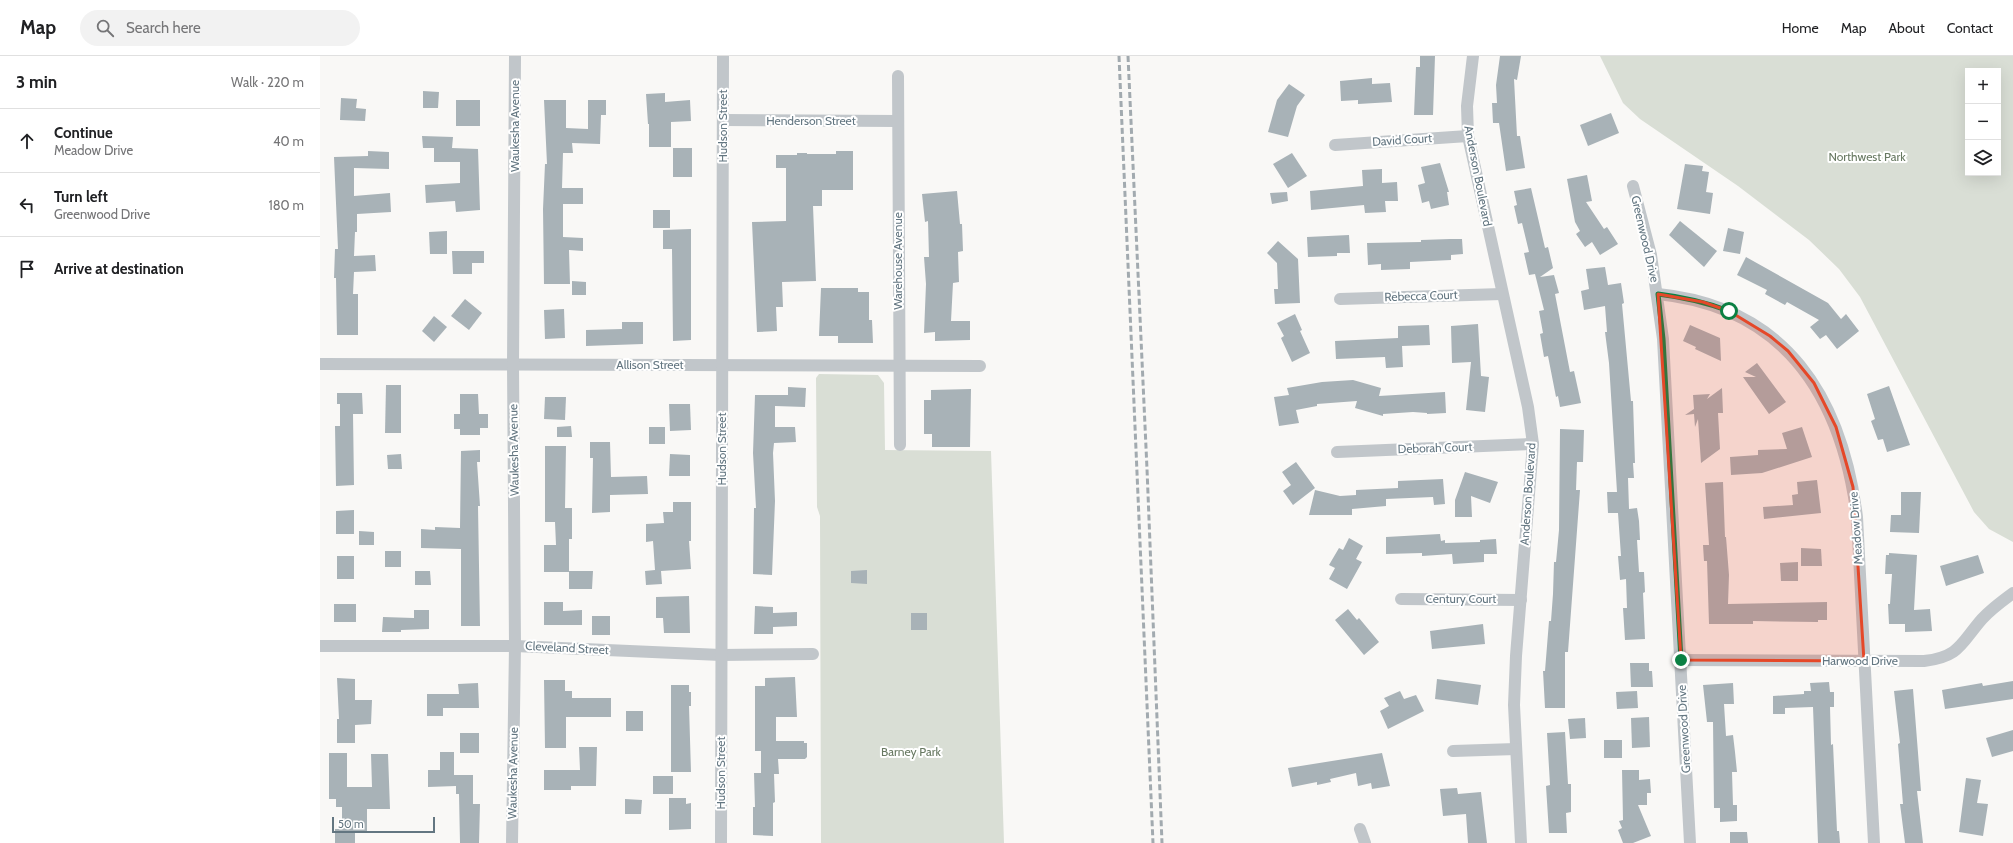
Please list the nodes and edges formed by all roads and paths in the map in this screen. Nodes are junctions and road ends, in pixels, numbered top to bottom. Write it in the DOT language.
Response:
graph roads {
  1 [pos="515,56"];
  2 [pos="723,56"];
  3 [pos="1473,56"];
  4 [pos="898,76"];
  5 [pos="724,120"];
  6 [pos="898,121"];
  7 [pos="1468,136"];
  8 [pos="1335,145"];
  9 [pos="1633,186"];
  10 [pos="1502,294"];
  11 [pos="1658,294"];
  12 [pos="1340,299"];
  13 [pos="320,364"];
  14 [pos="513,365"];
  15 [pos="722,365"];
  16 [pos="899,366"];
  17 [pos="980,366"];
  18 [pos="1533,444"];
  19 [pos="900,445"];
  20 [pos="1337,452"];
  21 [pos="2013,593"];
  22 [pos="1401,599"];
  23 [pos="1521,600"];
  24 [pos="320,646"];
  25 [pos="515,646"];
  26 [pos="814,654"];
  27 [pos="721,655"];
  28 [pos="1681,660"];
  29 [pos="1864,661"];
  30 [pos="1516,749"];
  31 [pos="1453,751"];
  32 [pos="1360,829"];
  33 [pos="512,843"];
  34 [pos="721,843"];
  35 [pos="1365,843"];
  36 [pos="1521,843"];
  37 [pos="1690,843"];
  38 [pos="1874,843"];
  1 -- 14 [label="street, Waukesha Avenue"];
  2 -- 5 [label="street, Hudson Street"];
  3 -- 7 [label="street, Anderson Boulevard"];
  4 -- 6 [label="street, Warehouse Avenue"];
  5 -- 6 [label="street, Henderson Street"];
  5 -- 15 [label="street, Hudson Street"];
  6 -- 16 [label="street, Warehouse Avenue"];
  7 -- 8 [label="street, David Court"];
  7 -- 10 [label="street, Anderson Boulevard"];
  9 -- 11 [label="street, Greenwood Drive"];
  10 -- 12 [label="street, Rebecca Court"];
  10 -- 18 [label="street, Anderson Boulevard"];
  11 -- 28 [label="street, Greenwood Drive"];
  11 -- 29 [label="street, Meadow Drive"];
  13 -- 14 [label="street, Allison Street"];
  14 -- 15 [label="street, Allison Street"];
  14 -- 25 [label="street, Waukesha Avenue"];
  15 -- 16 [label="street, Allison Street"];
  15 -- 27 [label="street, Hudson Street"];
  16 -- 17 [label="street, Allison Street"];
  16 -- 19 [label="street, Warehouse Avenue"];
  18 -- 20 [label="street, Deborah Court"];
  18 -- 23 [label="street, Anderson Boulevard"];
  21 -- 29 [label="street, Harwood Drive"];
  22 -- 23 [label="street, Century Court"];
  23 -- 30 [label="street, Anderson Boulevard"];
  24 -- 25 [label="street, Cleveland Street"];
  25 -- 27 [label="street, Cleveland Street"];
  25 -- 33 [label="street, Waukesha Avenue"];
  26 -- 27 [label="street, Cleveland Street"];
  27 -- 34 [label="street, Hudson Street"];
  28 -- 29 [label="street, Harwood Drive"];
  28 -- 37 [label="street, Greenwood Drive"];
  29 -- 38 [label="street, Meadow Drive"];
  30 -- 31 [label="street"];
  30 -- 36 [label="street, Anderson Boulevard"];
  32 -- 35 [label="street"];
}
